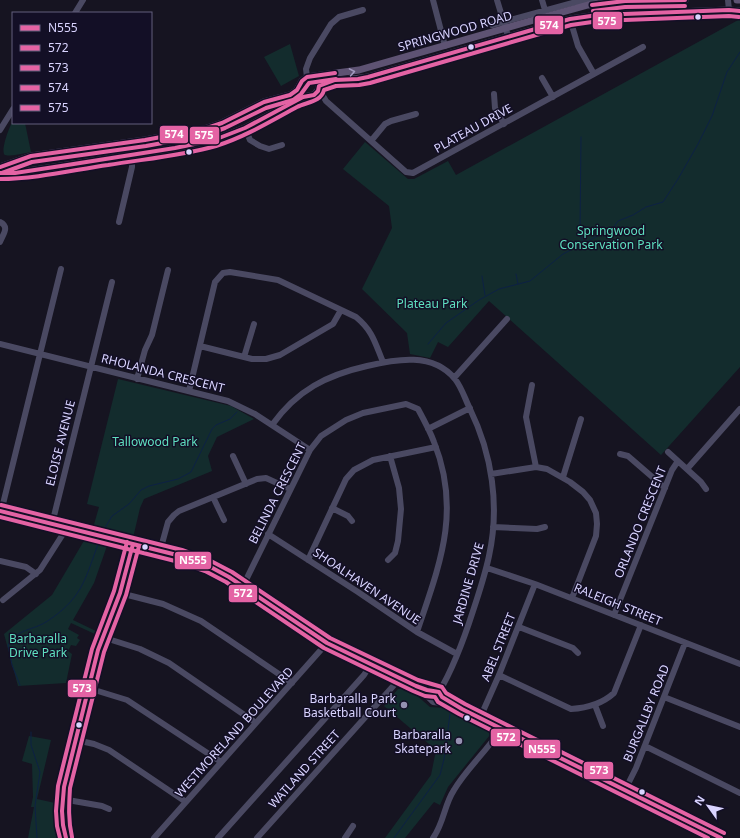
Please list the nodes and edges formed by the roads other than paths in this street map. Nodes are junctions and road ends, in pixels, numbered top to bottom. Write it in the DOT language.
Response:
graph roads {
  1 [pos="83,0"];
  2 [pos="433,0"];
  3 [pos="497,0"];
  4 [pos="542,0"];
  5 [pos="685,0"];
  6 [pos="728,0"];
  7 [pos="588,1"];
  8 [pos="602,4"];
  9 [pos="573,9"];
  10 [pos="363,10"];
  11 [pos="545,10"];
  12 [pos="729,10"];
  13 [pos="740,10"];
  14 [pos="76,12"];
  15 [pos="570,18"];
  16 [pos="492,25"];
  17 [pos="504,25"];
  18 [pos="508,36"];
  19 [pos="446,46"];
  20 [pos="643,48"];
  21 [pos="594,74"];
  22 [pos="310,77"];
  23 [pos="542,78"];
  24 [pos="301,84"];
  25 [pos="315,91"];
  26 [pos="494,94"];
  27 [pos="553,97"];
  28 [pos="12,111"];
  29 [pos="416,114"];
  30 [pos="504,124"];
  31 [pos="245,128"];
  32 [pos="0,130"];
  33 [pos="145,140"];
  34 [pos="371,141"];
  35 [pos="282,145"];
  36 [pos="147,152"];
  37 [pos="132,155"];
  38 [pos="0,161"];
  39 [pos="15,162"];
  40 [pos="0,167"];
  41 [pos="0,173"];
  42 [pos="0,222"];
  43 [pos="118,222"];
  44 [pos="0,242"];
  45 [pos="61,269"];
  46 [pos="168,270"];
  47 [pos="112,282"];
  48 [pos="341,310"];
  49 [pos="507,319"];
  50 [pos="254,324"];
  51 [pos="0,344"];
  52 [pos="200,346"];
  53 [pos="40,354"];
  54 [pos="244,357"];
  55 [pos="383,362"];
  56 [pos="90,367"];
  57 [pos="454,378"];
  58 [pos="137,379"];
  59 [pos="532,385"];
  60 [pos="189,391"];
  61 [pos="470,408"];
  62 [pos="740,409"];
  63 [pos="581,419"];
  64 [pos="272,425"];
  65 [pos="428,429"];
  66 [pos="436,447"];
  67 [pos="310,450"];
  68 [pos="668,452"];
  69 [pos="620,454"];
  70 [pos="233,456"];
  71 [pos="390,456"];
  72 [pos="678,462"];
  73 [pos="536,467"];
  74 [pos="687,469"];
  75 [pos="491,474"];
  76 [pos="563,477"];
  77 [pos="246,484"];
  78 [pos="665,488"];
  79 [pos="290,489"];
  80 [pos="706,489"];
  81 [pos="214,497"];
  82 [pos="332,508"];
  83 [pos="1,511"];
  84 [pos="224,520"];
  85 [pos="352,521"];
  86 [pos="52,524"];
  87 [pos="493,527"];
  88 [pos="545,527"];
  89 [pos="65,528"];
  90 [pos="268,534"];
  91 [pos="132,544"];
  92 [pos="160,551"];
  93 [pos="308,560"];
  94 [pos="388,560"];
  95 [pos="0,561"];
  96 [pos="487,568"];
  97 [pos="36,574"];
  98 [pos="535,584"];
  99 [pos="243,586"];
  100 [pos="120,593"];
  101 [pos="572,598"];
  102 [pos="3,600"];
  103 [pos="614,615"];
  104 [pos="641,625"];
  105 [pos="519,627"];
  106 [pos="417,632"];
  107 [pos="102,637"];
  108 [pos="327,643"];
  109 [pos="685,643"];
  110 [pos="578,653"];
  111 [pos="457,654"];
  112 [pos="371,664"];
  113 [pos="740,664"];
  114 [pos="499,675"];
  115 [pos="398,677"];
  116 [pos="292,683"];
  117 [pos="416,686"];
  118 [pos="88,688"];
  119 [pos="438,696"];
  120 [pos="664,697"];
  121 [pos="595,705"];
  122 [pos="480,718"];
  123 [pos="256,723"];
  124 [pos="603,726"];
  125 [pos="740,727"];
  126 [pos="501,729"];
  127 [pos="76,740"];
  128 [pos="645,746"];
  129 [pos="221,762"];
  130 [pos="625,790"];
  131 [pos="740,793"];
  132 [pos="62,799"];
  133 [pos="186,802"];
  134 [pos="109,809"];
  135 [pos="353,826"];
  136 [pos="154,837"];
  137 [pos="66,838"];
  138 [pos="218,838"];
  139 [pos="257,838"];
  140 [pos="345,838"];
  141 [pos="433,838"];
  142 [pos="721,838"];
  1 -- 14 [label="street"];
  2 -- 19 [label="street"];
  3 -- 17 [label="street"];
  4 -- 11 [label="street"];
  5 -- 8 [label="main road, SPRINGWOOD ROAD"];
  6 -- 12 [label="street"];
  7 -- 8 [label="street, SPRINGWOOD ROAD"];
  7 -- 9 [label="street"];
  7 -- 11 [label="street, SPRINGWOOD ROAD"];
  8 -- 9 [label="main road, SPRINGWOOD ROAD"];
  9 -- 17 [label="main road, SPRINGWOOD ROAD"];
  10 -- 22 [label="street"];
  11 -- 17 [label="street, SPRINGWOOD ROAD"];
  12 -- 13 [label="main road, SPRINGWOOD ROAD"];
  12 -- 15 [label="main road, SPRINGWOOD ROAD"];
  15 -- 18 [label="main road, SPRINGWOOD ROAD"];
  15 -- 21 [label="street"];
  16 -- 17 [label="street, SPRINGWOOD ROAD"];
  17 -- 18 [label="street"];
  17 -- 19 [label="main road, SPRINGWOOD ROAD"];
  18 -- 25 [label="main road, SPRINGWOOD ROAD"];
  22 -- 19 [label="main road, SPRINGWOOD ROAD, one-way"];
  20 -- 21 [label="street, PLATEAU DRIVE"];
  21 -- 27 [label="street, PLATEAU DRIVE"];
  22 -- 24 [label="main road"];
  22 -- 25 [label="main road"];
  23 -- 27 [label="street"];
  24 -- 25 [label="main road"];
  24 -- 33 [label="main road"];
  25 -- 31 [label="main road, SPRINGWOOD ROAD"];
  25 -- 34 [label="street, PLATEAU DRIVE"];
  26 -- 30 [label="street"];
  27 -- 30 [label="street, PLATEAU DRIVE"];
  28 -- 32 [label="street"];
  29 -- 34 [label="street"];
  30 -- 34 [label="street, PLATEAU DRIVE"];
  31 -- 35 [label="street"];
  31 -- 36 [label="main road, SPRINGWOOD ROAD"];
  33 -- 36 [label="street"];
  33 -- 39 [label="main road"];
  36 -- 37 [label="main road, SPRINGWOOD ROAD"];
  37 -- 41 [label="main road, SPRINGWOOD ROAD"];
  37 -- 43 [label="street"];
  38 -- 39 [label="street"];
  39 -- 40 [label="main road"];
  42 -- 44 [label="street"];
  45 -- 53 [label="street"];
  46 -- 58 [label="street"];
  47 -- 56 [label="street, ELOISE AVENUE"];
  48 -- 52 [label="street"];
  48 -- 54 [label="street"];
  48 -- 55 [label="street"];
  49 -- 57 [label="street"];
  50 -- 54 [label="street"];
  51 -- 53 [label="street, RHOLANDA CRESCENT"];
  52 -- 54 [label="street"];
  52 -- 60 [label="street"];
  53 -- 56 [label="street, RHOLANDA CRESCENT"];
  53 -- 83 [label="street"];
  55 -- 57 [label="street, JARDINE DRIVE"];
  55 -- 64 [label="street, JARDINE DRIVE"];
  56 -- 58 [label="street, RHOLANDA CRESCENT"];
  56 -- 86 [label="street, ELOISE AVENUE"];
  57 -- 61 [label="street, JARDINE DRIVE"];
  58 -- 60 [label="street, RHOLANDA CRESCENT"];
  59 -- 73 [label="street"];
  60 -- 64 [label="street, RHOLANDA CRESCENT"];
  61 -- 65 [label="street"];
  61 -- 75 [label="street, JARDINE DRIVE"];
  62 -- 74 [label="street"];
  63 -- 76 [label="street"];
  64 -- 67 [label="street, RHOLANDA CRESCENT"];
  65 -- 66 [label="street, BELINDA CRESCENT"];
  65 -- 67 [label="street, BELINDA CRESCENT"];
  66 -- 71 [label="street"];
  66 -- 106 [label="street, BELINDA CRESCENT"];
  67 -- 79 [label="street, BELINDA CRESCENT"];
  68 -- 72 [label="street"];
  69 -- 78 [label="street"];
  70 -- 77 [label="street"];
  71 -- 82 [label="street"];
  71 -- 94 [label="street"];
  72 -- 74 [label="street"];
  72 -- 78 [label="street, ORLANDO CRESCENT"];
  73 -- 75 [label="street"];
  73 -- 76 [label="street"];
  74 -- 80 [label="street"];
  75 -- 87 [label="street, JARDINE DRIVE"];
  76 -- 101 [label="street"];
  77 -- 79 [label="street"];
  77 -- 81 [label="street"];
  78 -- 103 [label="street, ORLANDO CRESCENT"];
  79 -- 90 [label="street, BELINDA CRESCENT"];
  81 -- 84 [label="street"];
  81 -- 92 [label="street"];
  82 -- 85 [label="street"];
  82 -- 93 [label="street"];
  83 -- 86 [label="street"];
  86 -- 89 [label="street"];
  87 -- 88 [label="street"];
  87 -- 96 [label="street, JARDINE DRIVE"];
  89 -- 91 [label="street"];
  89 -- 97 [label="street"];
  90 -- 93 [label="street, SHOALHAVEN AVENUE"];
  90 -- 99 [label="street, BELINDA CRESCENT"];
  91 -- 92 [label="street"];
  91 -- 100 [label="street"];
  92 -- 99 [label="street"];
  93 -- 106 [label="street, SHOALHAVEN AVENUE"];
  95 -- 97 [label="street"];
  96 -- 98 [label="street, RALEIGH STREET"];
  96 -- 111 [label="street, JARDINE DRIVE"];
  97 -- 102 [label="street"];
  98 -- 101 [label="street, RALEIGH STREET"];
  98 -- 105 [label="street, ABEL STREET"];
  99 -- 108 [label="street"];
  100 -- 107 [label="street"];
  100 -- 116 [label="street"];
  101 -- 103 [label="street, RALEIGH STREET"];
  103 -- 104 [label="street, RALEIGH STREET"];
  104 -- 109 [label="street, RALEIGH STREET"];
  104 -- 121 [label="street"];
  105 -- 110 [label="street"];
  105 -- 114 [label="street, ABEL STREET"];
  106 -- 111 [label="street, SHOALHAVEN AVENUE"];
  107 -- 118 [label="street"];
  107 -- 123 [label="street"];
  108 -- 112 [label="street"];
  108 -- 116 [label="street, WESTMORELAND BOULEVARD"];
  109 -- 113 [label="street, RALEIGH STREET"];
  109 -- 120 [label="street, BURGALLBY ROAD"];
  111 -- 119 [label="street, JARDINE DRIVE"];
  112 -- 115 [label="street"];
  112 -- 138 [label="street"];
  114 -- 121 [label="street"];
  114 -- 122 [label="street, ABEL STREET"];
  115 -- 117 [label="street"];
  115 -- 139 [label="street, WATLAND STREET"];
  116 -- 123 [label="street, WESTMORELAND BOULEVARD"];
  117 -- 119 [label="street"];
  117 -- 119 [label="street"];
  118 -- 127 [label="street"];
  118 -- 129 [label="street"];
  119 -- 122 [label="street"];
  120 -- 125 [label="street"];
  120 -- 128 [label="street, BURGALLBY ROAD"];
  121 -- 124 [label="street"];
  122 -- 126 [label="street"];
  123 -- 129 [label="street, WESTMORELAND BOULEVARD"];
  126 -- 130 [label="street"];
  126 -- 141 [label="street"];
  127 -- 132 [label="street"];
  127 -- 133 [label="street"];
  128 -- 130 [label="street, BURGALLBY ROAD"];
  128 -- 131 [label="street"];
  129 -- 133 [label="street, WESTMORELAND BOULEVARD"];
  130 -- 142 [label="street"];
  132 -- 134 [label="street"];
  132 -- 137 [label="street"];
  133 -- 136 [label="street, WESTMORELAND BOULEVARD"];
  135 -- 140 [label="street"];
}
